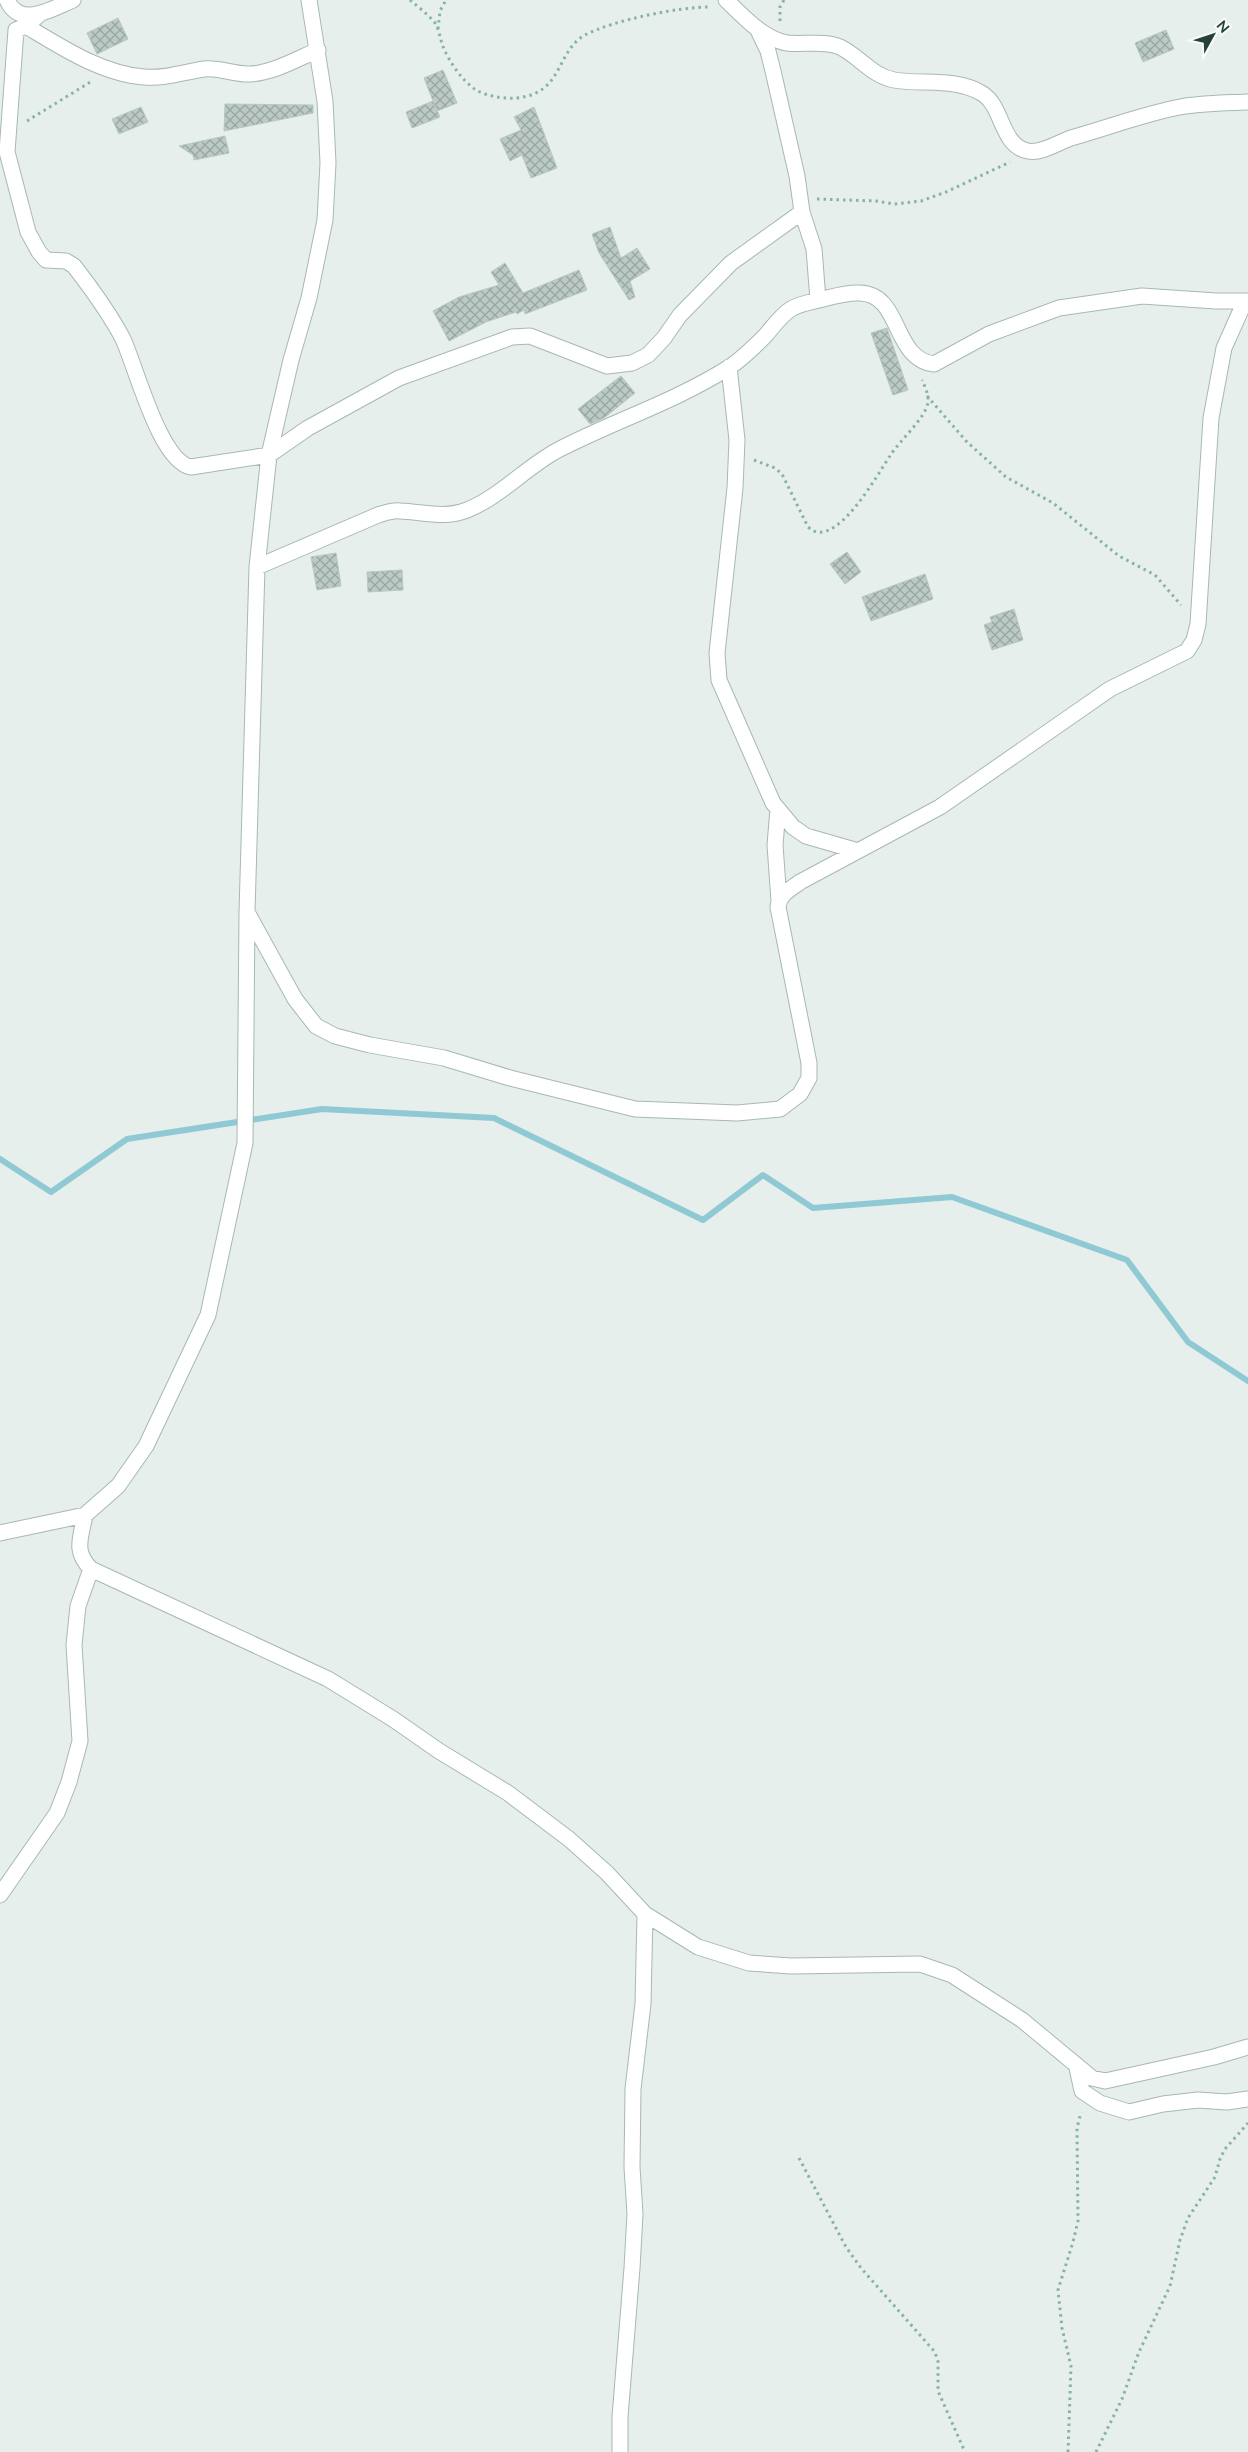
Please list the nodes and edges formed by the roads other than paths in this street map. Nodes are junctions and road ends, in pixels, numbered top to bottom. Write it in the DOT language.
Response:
graph roads {
  1 [pos="8,0"];
  2 [pos="73,0"];
  3 [pos="309,0"];
  4 [pos="730,3"];
  5 [pos="41,13"];
  6 [pos="26,26"];
  7 [pos="757,28"];
  8 [pos="318,50"];
  9 [pos="1248,102"];
  10 [pos="801,205"];
  11 [pos="818,300"];
  12 [pos="1246,301"];
  13 [pos="729,368"];
  14 [pos="270,455"];
  15 [pos="257,567"];
  16 [pos="778,808"];
  17 [pos="858,851"];
  18 [pos="779,901"];
  19 [pos="247,912"];
  20 [pos="85,1515"];
  21 [pos="0,1533"];
  22 [pos="92,1569"];
  23 [pos="0,1895"];
  24 [pos="646,1914"];
  25 [pos="1248,2047"];
  26 [pos="1076,2068"];
  27 [pos="1248,2100"];
  28 [pos="620,2452"];
  1 -- 5 [label="street"];
  2 -- 5 [label="street"];
  3 -- 8 [label="street"];
  4 -- 7 [label="street"];
  5 -- 6 [label="street"];
  6 -- 8 [label="street"];
  6 -- 14 [label="street"];
  7 -- 9 [label="street"];
  7 -- 10 [label="street"];
  8 -- 14 [label="street"];
  10 -- 11 [label="street"];
  10 -- 14 [label="street"];
  11 -- 12 [label="street"];
  11 -- 13 [label="street"];
  12 -- 17 [label="street"];
  13 -- 15 [label="street"];
  13 -- 16 [label="street"];
  14 -- 15 [label="street"];
  15 -- 19 [label="street"];
  16 -- 17 [label="street"];
  16 -- 18 [label="street"];
  17 -- 18 [label="street"];
  18 -- 19 [label="street"];
  19 -- 20 [label="street"];
  20 -- 21 [label="street"];
  20 -- 22 [label="street"];
  22 -- 23 [label="street"];
  22 -- 24 [label="street"];
  24 -- 26 [label="street"];
  24 -- 28 [label="street"];
  25 -- 26 [label="street"];
  26 -- 27 [label="street"];
}
